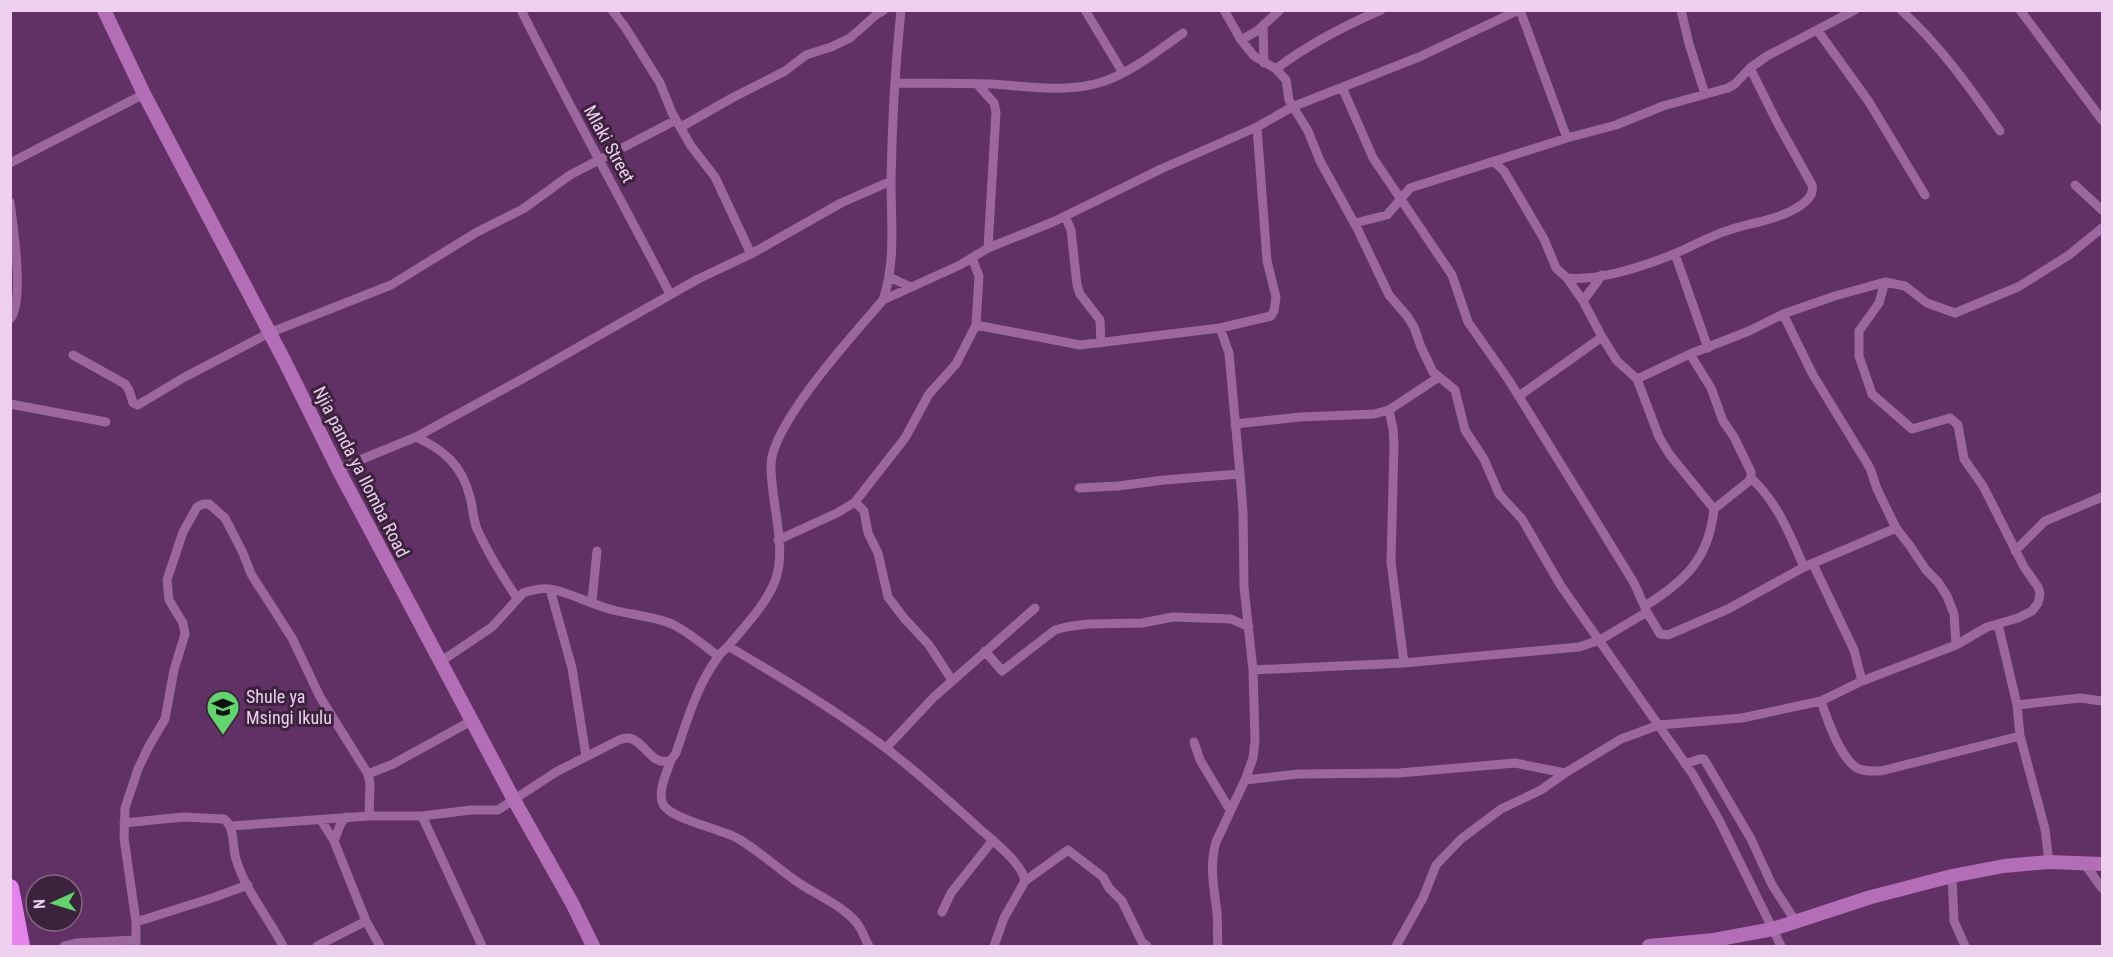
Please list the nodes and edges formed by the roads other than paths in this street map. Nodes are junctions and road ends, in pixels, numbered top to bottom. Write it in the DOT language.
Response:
graph roads {
  1 [pos="104,10"];
  2 [pos="521,10"];
  3 [pos="612,10"];
  4 [pos="884,10"];
  5 [pos="901,10"];
  6 [pos="1085,10"];
  7 [pos="1224,10"];
  8 [pos="1280,10"];
  9 [pos="1381,10"];
  10 [pos="1519,10"];
  11 [pos="1681,10"];
  12 [pos="1855,10"];
  13 [pos="1901,10"];
  14 [pos="2020,10"];
  15 [pos="1263,25"];
  16 [pos="1818,31"];
  17 [pos="1183,33"];
  18 [pos="1241,39"];
  19 [pos="1264,63"];
  20 [pos="1750,68"];
  21 [pos="1276,69"];
  22 [pos="1122,73"];
  23 [pos="895,83"];
  24 [pos="977,84"];
  25 [pos="1002,85"];
  26 [pos="1342,87"];
  27 [pos="144,94"];
  28 [pos="1705,94"];
  29 [pos="996,107"];
  30 [pos="1292,107"];
  31 [pos="2103,120"];
  32 [pos="678,124"];
  33 [pos="1257,127"];
  34 [pos="2000,131"];
  35 [pos="1567,138"];
  36 [pos="1506,158"];
  37 [pos="600,160"];
  38 [pos="1494,162"];
  39 [pos="10,163"];
  40 [pos="1504,171"];
  41 [pos="891,182"];
  42 [pos="2074,185"];
  43 [pos="1925,195"];
  44 [pos="1401,198"];
  45 [pos="10,202"];
  46 [pos="2103,210"];
  47 [pos="1065,216"];
  48 [pos="1354,223"];
  49 [pos="2103,228"];
  50 [pos="988,248"];
  51 [pos="750,254"];
  52 [pos="1675,254"];
  53 [pos="972,258"];
  54 [pos="1602,275"];
  55 [pos="889,277"];
  56 [pos="1567,278"];
  57 [pos="1885,282"];
  58 [pos="910,287"];
  59 [pos="670,294"];
  60 [pos="883,300"];
  61 [pos="1583,301"];
  62 [pos="1783,314"];
  63 [pos="10,319"];
  64 [pos="976,325"];
  65 [pos="1220,328"];
  66 [pos="269,333"];
  67 [pos="1602,337"];
  68 [pos="1101,343"];
  69 [pos="1708,348"];
  70 [pos="1690,354"];
  71 [pos="73,356"];
  72 [pos="1439,377"];
  73 [pos="1637,379"];
  74 [pos="1519,396"];
  75 [pos="1232,403"];
  76 [pos="10,404"];
  77 [pos="1389,410"];
  78 [pos="106,422"];
  79 [pos="1253,422"];
  80 [pos="1234,424"];
  81 [pos="416,437"];
  82 [pos="338,469"];
  83 [pos="1240,474"];
  84 [pos="1751,478"];
  85 [pos="1079,488"];
  86 [pos="2103,497"];
  87 [pos="855,502"];
  88 [pos="1714,509"];
  89 [pos="1896,528"];
  90 [pos="778,540"];
  91 [pos="597,551"];
  92 [pos="2015,551"];
  93 [pos="1809,566"];
  94 [pos="550,589"];
  95 [pos="517,598"];
  96 [pos="592,601"];
  97 [pos="1035,609"];
  98 [pos="1646,609"];
  99 [pos="1998,624"];
  100 [pos="1249,627"];
  101 [pos="1600,640"];
  102 [pos="1956,645"];
  103 [pos="728,646"];
  104 [pos="985,651"];
  105 [pos="718,656"];
  106 [pos="440,662"];
  107 [pos="1404,663"];
  108 [pos="1253,670"];
  109 [pos="952,680"];
  110 [pos="1862,681"];
  111 [pos="2103,700"];
  112 [pos="1821,702"];
  113 [pos="2017,705"];
  114 [pos="473,720"];
  115 [pos="1659,725"];
  116 [pos="2020,736"];
  117 [pos="1194,742"];
  118 [pos="886,748"];
  119 [pos="586,756"];
  120 [pos="671,760"];
  121 [pos="1685,764"];
  122 [pos="368,774"];
  123 [pos="1565,774"];
  124 [pos="1245,780"];
  125 [pos="514,800"];
  126 [pos="1230,810"];
  127 [pos="369,816"];
  128 [pos="422,816"];
  129 [pos="346,817"];
  130 [pos="321,820"];
  131 [pos="124,823"];
  132 [pos="231,826"];
  133 [pos="993,840"];
  134 [pos="334,841"];
  135 [pos="2049,862"];
  136 [pos="2084,863"];
  137 [pos="2103,864"];
  138 [pos="1952,876"];
  139 [pos="1025,881"];
  140 [pos="248,885"];
  141 [pos="10,888"];
  142 [pos="2103,888"];
  143 [pos="942,912"];
  144 [pos="366,921"];
  145 [pos="136,922"];
  146 [pos="1796,922"];
  147 [pos="1773,929"];
  148 [pos="136,944"];
  149 [pos="1697,944"];
  150 [pos="21,946"];
  151 [pos="64,946"];
  152 [pos="283,946"];
  153 [pos="317,946"];
  154 [pos="380,946"];
  155 [pos="482,946"];
  156 [pos="593,946"];
  157 [pos="869,946"];
  158 [pos="994,946"];
  159 [pos="1147,946"];
  160 [pos="1218,946"];
  161 [pos="1396,946"];
  162 [pos="1649,946"];
  163 [pos="1781,946"];
  164 [pos="1965,946"];
  1 -- 27 [label="street, Njia panda ya Ilomba Road"];
  2 -- 37 [label="street, Mlaki Street"];
  3 -- 32 [label="street"];
  4 -- 32 [label="street"];
  5 -- 23 [label="street"];
  6 -- 22 [label="street"];
  7 -- 18 [label="street"];
  8 -- 15 [label="street"];
  9 -- 21 [label="street"];
  10 -- 26 [label="street"];
  10 -- 35 [label="street"];
  11 -- 28 [label="street"];
  12 -- 16 [label="street"];
  13 -- 34 [label="street"];
  14 -- 31 [label="street"];
  15 -- 18 [label="street"];
  15 -- 19 [label="street"];
  16 -- 20 [label="street"];
  16 -- 43 [label="street"];
  17 -- 22 [label="street"];
  18 -- 19 [label="street"];
  19 -- 21 [label="street"];
  20 -- 28 [label="street"];
  20 -- 52 [label="street"];
  21 -- 30 [label="street"];
  22 -- 25 [label="street"];
  23 -- 24 [label="street"];
  23 -- 41 [label="street"];
  24 -- 25 [label="street"];
  24 -- 29 [label="street"];
  25 -- 29 [label="street"];
  26 -- 30 [label="street"];
  26 -- 44 [label="street"];
  27 -- 39 [label="street"];
  27 -- 66 [label="street, Njia panda ya Ilomba Road"];
  28 -- 35 [label="street"];
  29 -- 50 [label="street"];
  30 -- 33 [label="street"];
  30 -- 48 [label="street"];
  32 -- 37 [label="street"];
  32 -- 51 [label="street"];
  33 -- 47 [label="street"];
  33 -- 65 [label="street"];
  35 -- 36 [label="street"];
  36 -- 38 [label="street"];
  36 -- 40 [label="street"];
  37 -- 59 [label="street, Mlaki Street"];
  37 -- 66 [label="street"];
  38 -- 40 [label="street"];
  38 -- 44 [label="street"];
  40 -- 56 [label="street"];
  41 -- 51 [label="street"];
  41 -- 55 [label="street"];
  42 -- 46 [label="street"];
  44 -- 48 [label="street"];
  44 -- 74 [label="street"];
  45 -- 63 [label="street"];
  47 -- 50 [label="street"];
  47 -- 68 [label="street"];
  48 -- 72 [label="street"];
  49 -- 57 [label="street"];
  50 -- 53 [label="street"];
  51 -- 59 [label="street"];
  52 -- 54 [label="street"];
  52 -- 69 [label="street"];
  53 -- 58 [label="street"];
  53 -- 64 [label="street"];
  54 -- 56 [label="street"];
  54 -- 61 [label="street"];
  55 -- 58 [label="street"];
  55 -- 60 [label="street"];
  56 -- 61 [label="street"];
  57 -- 62 [label="street"];
  57 -- 92 [label="street"];
  58 -- 60 [label="street"];
  59 -- 81 [label="street"];
  60 -- 90 [label="street"];
  61 -- 67 [label="street"];
  62 -- 69 [label="street"];
  62 -- 89 [label="street"];
  64 -- 68 [label="street"];
  64 -- 87 [label="street"];
  65 -- 68 [label="street"];
  65 -- 75 [label="street"];
  66 -- 71 [label="street"];
  66 -- 82 [label="street, Njia panda ya Ilomba Road"];
  67 -- 73 [label="street"];
  67 -- 74 [label="street"];
  69 -- 70 [label="street"];
  70 -- 73 [label="street"];
  70 -- 84 [label="street"];
  72 -- 77 [label="street"];
  72 -- 101 [label="street"];
  73 -- 88 [label="street"];
  74 -- 98 [label="street"];
  75 -- 79 [label="street"];
  75 -- 80 [label="street"];
  76 -- 78 [label="street"];
  77 -- 79 [label="street"];
  77 -- 107 [label="street"];
  79 -- 80 [label="street"];
  80 -- 83 [label="street"];
  81 -- 82 [label="street"];
  81 -- 95 [label="street"];
  82 -- 106 [label="street, Njia panda ya Ilomba Road"];
  83 -- 85 [label="street"];
  83 -- 100 [label="street"];
  84 -- 88 [label="street"];
  84 -- 93 [label="street"];
  86 -- 92 [label="street"];
  87 -- 90 [label="street"];
  87 -- 109 [label="street"];
  88 -- 98 [label="street"];
  89 -- 93 [label="street"];
  89 -- 102 [label="street"];
  90 -- 103 [label="street"];
  91 -- 96 [label="street"];
  92 -- 99 [label="street"];
  93 -- 98 [label="street"];
  93 -- 110 [label="street"];
  94 -- 95 [label="street"];
  94 -- 96 [label="street"];
  94 -- 119 [label="street"];
  95 -- 106 [label="street"];
  96 -- 105 [label="street"];
  97 -- 104 [label="street"];
  98 -- 101 [label="street"];
  99 -- 102 [label="street"];
  99 -- 113 [label="street"];
  100 -- 104 [label="street"];
  100 -- 108 [label="street"];
  101 -- 107 [label="street"];
  101 -- 115 [label="street"];
  102 -- 110 [label="street"];
  103 -- 105 [label="street"];
  103 -- 118 [label="street"];
  104 -- 109 [label="street"];
  105 -- 120 [label="street"];
  106 -- 114 [label="street, Njia panda ya Ilomba Road"];
  107 -- 108 [label="street"];
  108 -- 124 [label="street"];
  109 -- 118 [label="street"];
  110 -- 112 [label="street"];
  111 -- 113 [label="street"];
  112 -- 115 [label="street"];
  112 -- 116 [label="street"];
  113 -- 116 [label="street"];
  114 -- 122 [label="street"];
  114 -- 125 [label="street, Njia panda ya Ilomba Road"];
  115 -- 121 [label="street"];
  115 -- 123 [label="street"];
  116 -- 135 [label="street"];
  117 -- 126 [label="street"];
  118 -- 133 [label="street"];
  119 -- 120 [label="street"];
  119 -- 125 [label="street"];
  120 -- 157 [label="street"];
  121 -- 146 [label="street"];
  121 -- 147 [label="street"];
  122 -- 127 [label="street"];
  122 -- 131 [label="street"];
  123 -- 124 [label="street"];
  123 -- 161 [label="street"];
  124 -- 126 [label="street"];
  125 -- 128 [label="street"];
  125 -- 156 [label="street, Njia panda ya Ilomba Road"];
  126 -- 160 [label="street"];
  127 -- 128 [label="street"];
  127 -- 129 [label="street"];
  128 -- 155 [label="street"];
  129 -- 130 [label="street"];
  129 -- 134 [label="street"];
  130 -- 132 [label="street"];
  130 -- 134 [label="street"];
  131 -- 132 [label="street"];
  131 -- 145 [label="street"];
  132 -- 140 [label="street"];
  133 -- 139 [label="street"];
  133 -- 143 [label="street"];
  134 -- 144 [label="street"];
  135 -- 136 [label="street"];
  135 -- 138 [label="street"];
  136 -- 137 [label="street"];
  136 -- 142 [label="street"];
  138 -- 146 [label="street"];
  138 -- 164 [label="street"];
  139 -- 158 [label="street"];
  139 -- 159 [label="street"];
  140 -- 145 [label="street"];
  140 -- 152 [label="street"];
  141 -- 150 [label="highway"];
  144 -- 153 [label="street"];
  144 -- 154 [label="street"];
  145 -- 148 [label="street"];
  146 -- 147 [label="street"];
  147 -- 149 [label="street"];
  147 -- 163 [label="street"];
  148 -- 151 [label="street"];
  149 -- 162 [label="street"];
}
